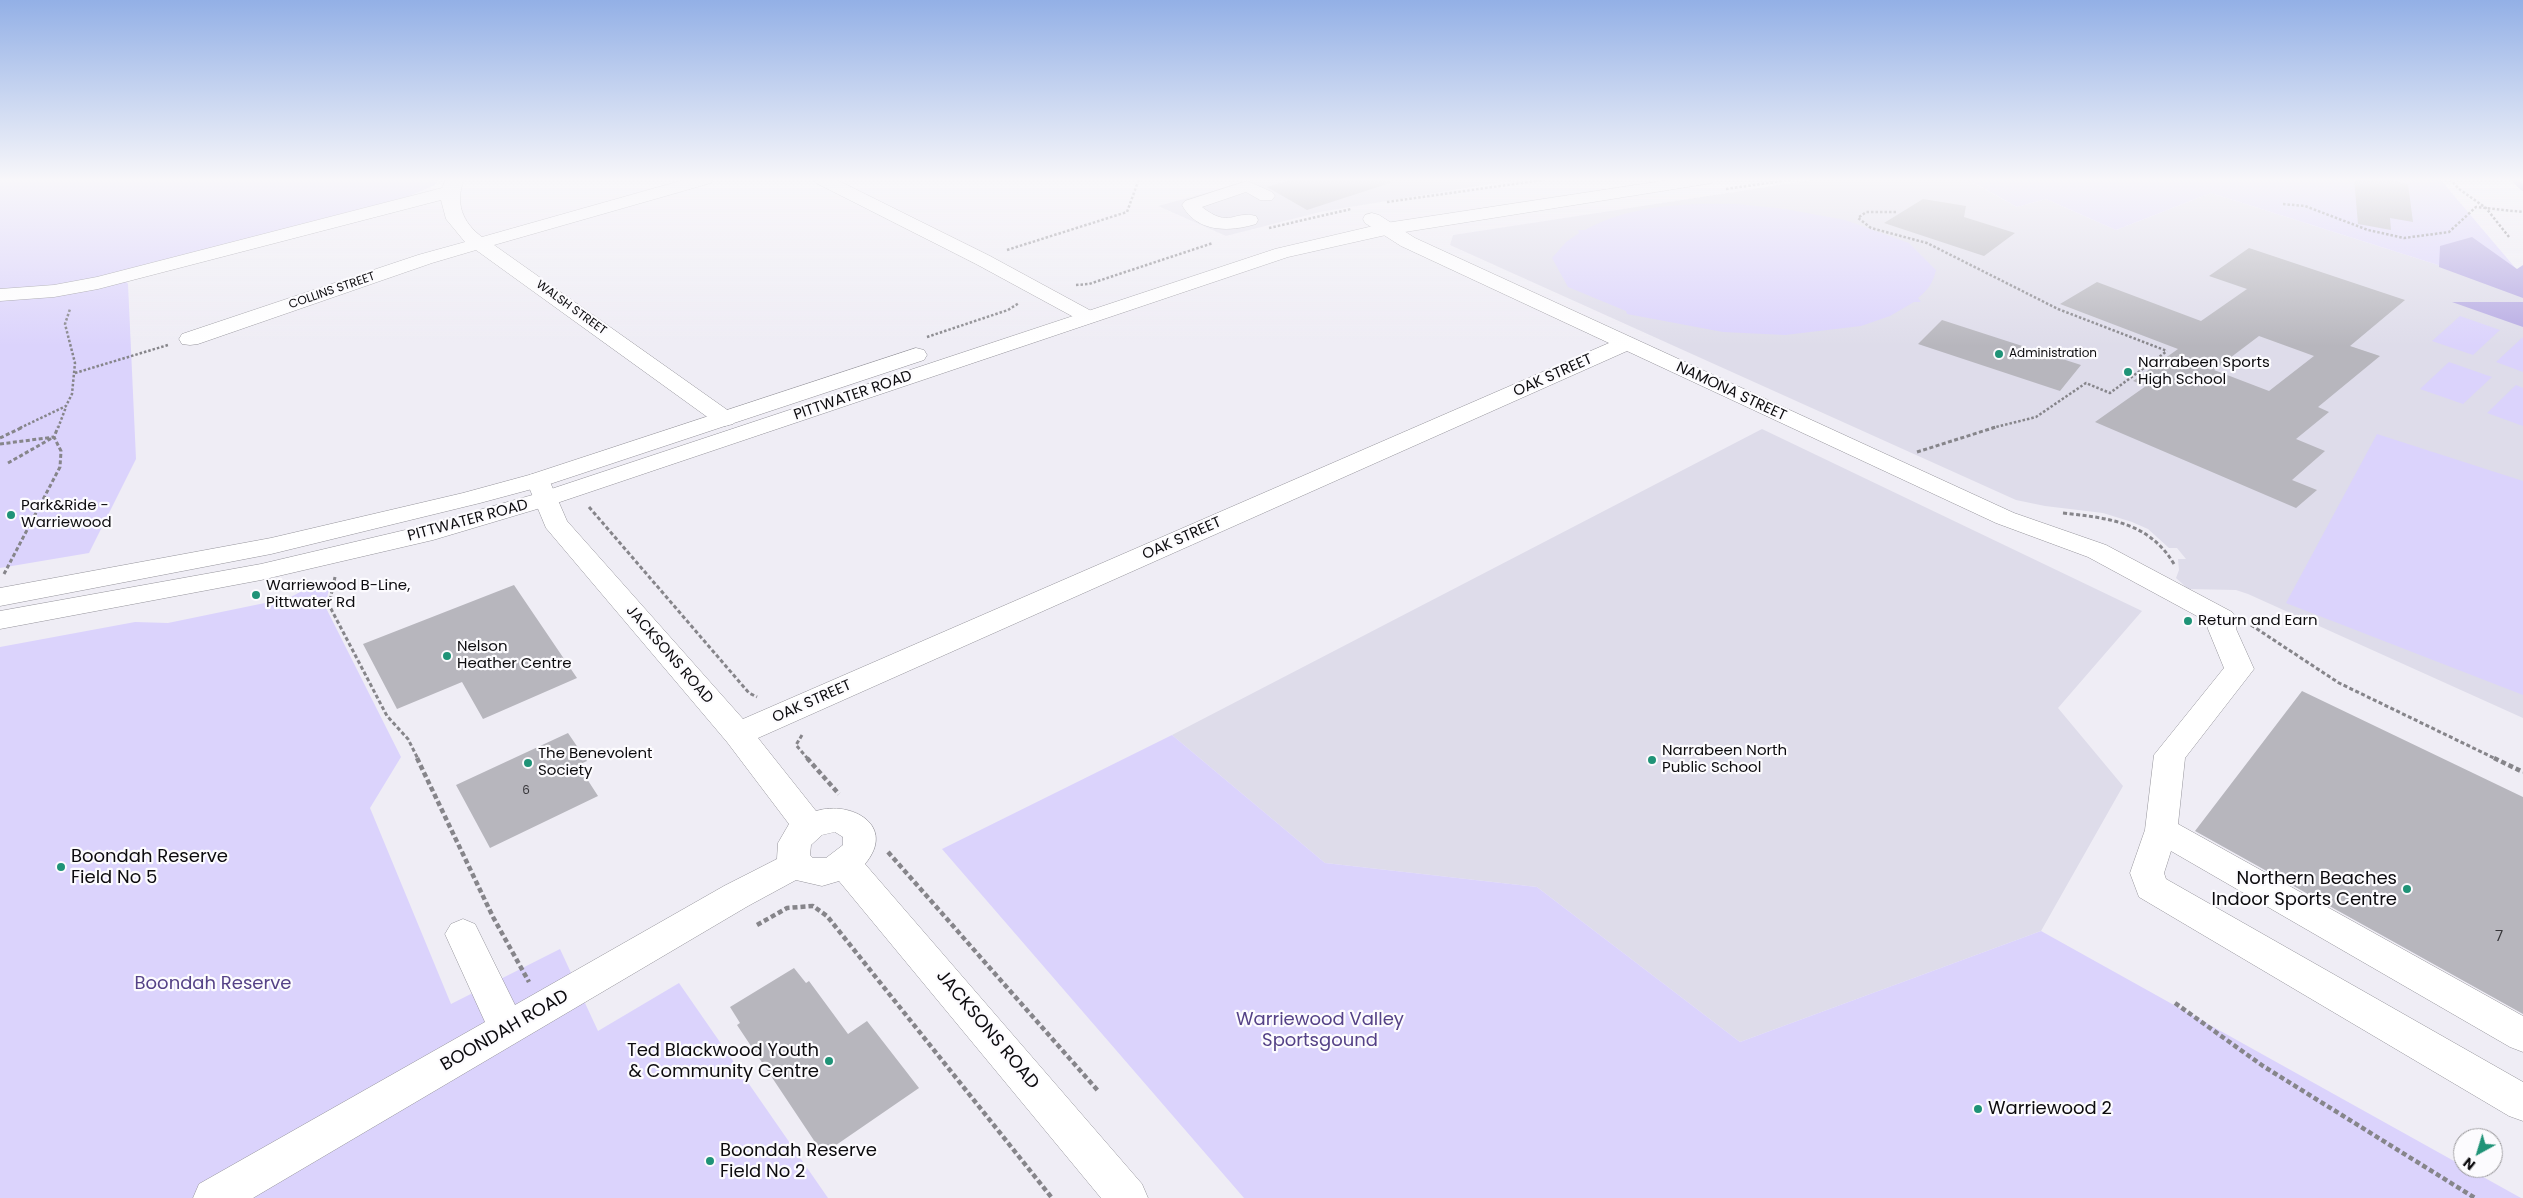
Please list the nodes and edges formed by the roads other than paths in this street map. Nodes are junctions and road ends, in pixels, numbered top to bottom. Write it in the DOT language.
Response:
graph roads {
  1 [pos="269,235"];
  2 [pos="468,235"];
  3 [pos="506,235"];
  4 [pos="934,235"];
  5 [pos="1315,235"];
  6 [pos="1402,235"];
  7 [pos="478,243"];
  8 [pos="0,295"];
  9 [pos="1078,311"];
  10 [pos="190,339"];
  11 [pos="1627,343"];
  12 [pos="725,419"];
  13 [pos="541,489"];
  14 [pos="1,588"];
  15 [pos="0,620"];
  16 [pos="738,734"];
  17 [pos="809,827"];
  18 [pos="2161,830"];
  19 [pos="797,864"];
  20 [pos="845,864"];
  21 [pos="463,934"];
  22 [pos="508,1030"];
  23 [pos="2523,1035"];
  24 [pos="2523,1102"];
  25 [pos="214,1198"];
  26 [pos="1127,1198"];
  1 -- 8 [label="main road"];
  2 -- 7 [label="main road, WALSH STREET"];
  3 -- 7 [label="main road, COLLINS STREET"];
  4 -- 9 [label="main road"];
  5 -- 9 [label="main road, PITTWATER ROAD"];
  6 -- 11 [label="main road, NAMONA STREET"];
  7 -- 10 [label="main road, COLLINS STREET"];
  7 -- 12 [label="main road, WALSH STREET"];
  9 -- 12 [label="main road, PITTWATER ROAD"];
  9 -- 13 [label="main road, PITTWATER ROAD"];
  11 -- 16 [label="main road, OAK STREET"];
  11 -- 18 [label="main road, NAMONA STREET"];
  12 -- 13 [label="main road, PITTWATER ROAD"];
  13 -- 14 [label="main road, PITTWATER ROAD"];
  13 -- 15 [label="main road, PITTWATER ROAD"];
  13 -- 16 [label="main road, JACKSONS ROAD"];
  16 -- 17 [label="main road, JACKSONS ROAD"];
  17 -- 19 [label="main road"];
  17 -- 20 [label="main road"];
  18 -- 23 [label="main road"];
  18 -- 24 [label="main road"];
  19 -- 20 [label="main road"];
  19 -- 22 [label="main road, BOONDAH ROAD"];
  20 -- 26 [label="main road, JACKSONS ROAD"];
  21 -- 22 [label="main road"];
  22 -- 25 [label="main road, BOONDAH ROAD"];
}
